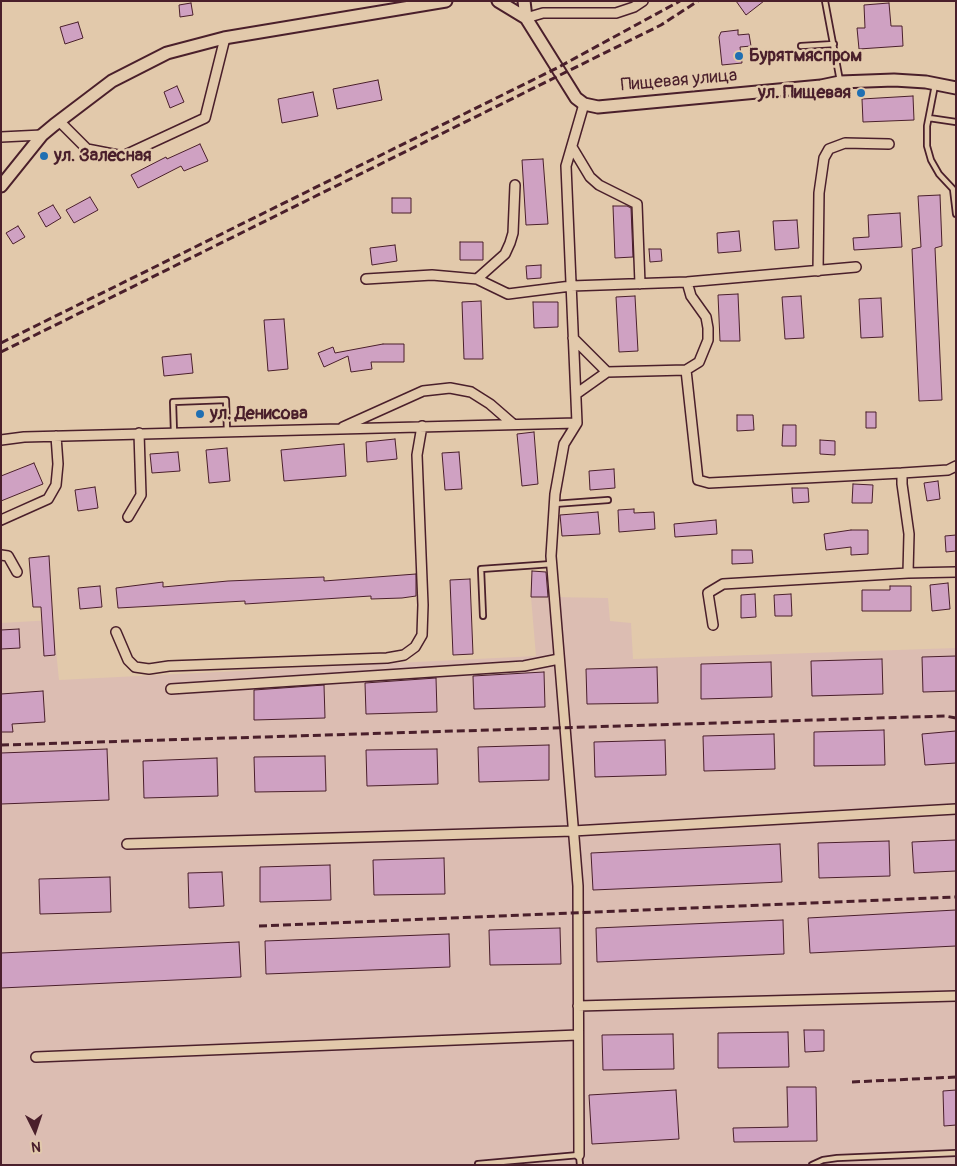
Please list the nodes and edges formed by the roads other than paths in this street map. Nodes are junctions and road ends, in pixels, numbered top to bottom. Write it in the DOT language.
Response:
graph roads {
  1 [pos="446,1"];
  2 [pos="498,1"];
  3 [pos="524,1"];
  4 [pos="643,1"];
  5 [pos="825,1"];
  6 [pos="526,18"];
  7 [pos="225,38"];
  8 [pos="834,44"];
  9 [pos="801,46"];
  10 [pos="840,82"];
  11 [pos="936,84"];
  12 [pos="956,88"];
  13 [pos="584,104"];
  14 [pos="929,118"];
  15 [pos="60,121"];
  16 [pos="956,122"];
  17 [pos="42,135"];
  18 [pos="1,137"];
  19 [pos="889,144"];
  20 [pos="572,147"];
  21 [pos="515,185"];
  22 [pos="1,186"];
  23 [pos="956,214"];
  24 [pos="856,267"];
  25 [pos="818,270"];
  26 [pos="366,279"];
  27 [pos="476,279"];
  28 [pos="687,282"];
  29 [pos="640,284"];
  30 [pos="571,286"];
  31 [pos="573,338"];
  32 [pos="686,370"];
  33 [pos="608,372"];
  34 [pos="576,394"];
  35 [pos="577,423"];
  36 [pos="513,424"];
  37 [pos="422,426"];
  38 [pos="339,429"];
  39 [pos="228,431"];
  40 [pos="174,433"];
  41 [pos="139,434"];
  42 [pos="56,436"];
  43 [pos="1,440"];
  44 [pos="956,466"];
  45 [pos="902,473"];
  46 [pos="608,500"];
  47 [pos="554,504"];
  48 [pos="128,517"];
  49 [pos="1,520"];
  50 [pos="1,555"];
  51 [pos="552,564"];
  52 [pos="17,572"];
  53 [pos="956,572"];
  54 [pos="908,573"];
  55 [pos="483,616"];
  56 [pos="713,625"];
  57 [pos="116,632"];
  58 [pos="560,659"];
  59 [pos="171,689"];
  60 [pos="956,809"];
  61 [pos="573,831"];
  62 [pos="127,844"];
  63 [pos="956,996"];
  64 [pos="578,1006"];
  65 [pos="578,1035"];
  66 [pos="36,1057"];
  67 [pos="956,1153"];
  68 [pos="579,1155"];
  69 [pos="478,1164"];
  70 [pos="580,1165"];
  71 [pos="812,1165"];
  1 -- 7 [label="main road"];
  2 -- 6 [label="main road"];
  3 -- 6 [label="main road"];
  4 -- 6 [label="street"];
  5 -- 8 [label="lane"];
  6 -- 13 [label="main road"];
  7 -- 15 [label="main road"];
  7 -- 15 [label="street"];
  8 -- 9 [label="lane"];
  8 -- 10 [label="lane"];
  10 -- 11 [label="main road, Пищевая улица"];
  10 -- 13 [label="main road, Пищевая улица"];
  11 -- 12 [label="main road, Пищевая улица"];
  11 -- 14 [label="lane"];
  13 -- 20 [label="street"];
  14 -- 16 [label="lane"];
  14 -- 23 [label="lane"];
  15 -- 17 [label="main road"];
  17 -- 18 [label="street"];
  17 -- 22 [label="main road"];
  19 -- 25 [label="street"];
  20 -- 29 [label="street"];
  20 -- 30 [label="street"];
  21 -- 27 [label="street"];
  24 -- 25 [label="street"];
  25 -- 28 [label="street"];
  26 -- 27 [label="street"];
  27 -- 30 [label="street"];
  28 -- 29 [label="street"];
  28 -- 32 [label="street"];
  29 -- 30 [label="street"];
  30 -- 31 [label="street"];
  31 -- 33 [label="street"];
  31 -- 34 [label="street"];
  32 -- 33 [label="street"];
  32 -- 45 [label="street"];
  33 -- 34 [label="street"];
  34 -- 35 [label="street"];
  35 -- 36 [label="street"];
  35 -- 47 [label="street"];
  36 -- 37 [label="street"];
  36 -- 38 [label="street"];
  37 -- 38 [label="street"];
  37 -- 57 [label="street"];
  38 -- 39 [label="street"];
  39 -- 40 [label="street"];
  39 -- 40 [label="lane"];
  40 -- 41 [label="street"];
  41 -- 42 [label="street"];
  41 -- 48 [label="street"];
  42 -- 43 [label="street"];
  42 -- 49 [label="street"];
  44 -- 45 [label="street"];
  45 -- 54 [label="street"];
  46 -- 47 [label="lane"];
  47 -- 51 [label="street"];
  50 -- 52 [label="street"];
  51 -- 55 [label="lane"];
  51 -- 58 [label="street"];
  53 -- 54 [label="street"];
  54 -- 56 [label="street"];
  58 -- 59 [label="street"];
  58 -- 61 [label="street"];
  60 -- 61 [label="street"];
  61 -- 62 [label="street"];
  61 -- 64 [label="street"];
  63 -- 64 [label="street"];
  64 -- 65 [label="street"];
  65 -- 66 [label="street"];
  65 -- 68 [label="street"];
  67 -- 71 [label="lane"];
  68 -- 69 [label="lane"];
  68 -- 70 [label="lane"];
}
